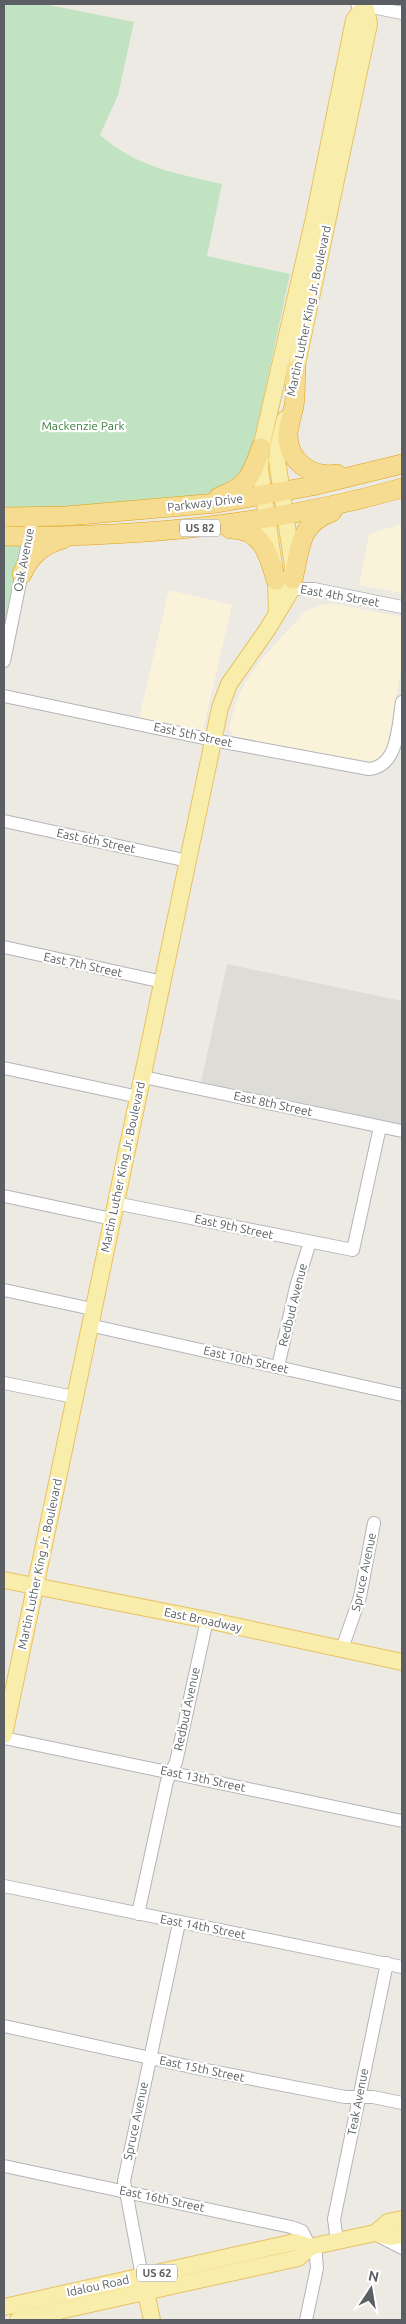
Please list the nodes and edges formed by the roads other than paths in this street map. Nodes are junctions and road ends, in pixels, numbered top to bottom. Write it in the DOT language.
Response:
graph roads {
  1 [pos="362,4"];
  2 [pos="402,13"];
  3 [pos="296,370"];
  4 [pos="261,448"];
  5 [pos="402,464"];
  6 [pos="373,472"];
  7 [pos="402,488"];
  8 [pos="282,492"];
  9 [pos="263,496"];
  10 [pos="368,498"];
  11 [pos="177,507"];
  12 [pos="286,516"];
  13 [pos="4,517"];
  14 [pos="33,518"];
  15 [pos="267,520"];
  16 [pos="157,532"];
  17 [pos="4,536"];
  18 [pos="29,536"];
  19 [pos="78,536"];
  20 [pos="22,574"];
  21 [pos="284,584"];
  22 [pos="402,607"];
  23 [pos="4,661"];
  24 [pos="4,696"];
  25 [pos="402,702"];
  26 [pos="213,740"];
  27 [pos="4,821"];
  28 [pos="188,861"];
  29 [pos="4,948"];
  30 [pos="163,982"];
  31 [pos="4,1068"];
  32 [pos="143,1077"];
  33 [pos="139,1097"];
  34 [pos="380,1127"];
  35 [pos="402,1132"];
  36 [pos="4,1196"];
  37 [pos="115,1202"];
  38 [pos="112,1219"];
  39 [pos="310,1242"];
  40 [pos="4,1290"];
  41 [pos="92,1309"];
  42 [pos="89,1325"];
  43 [pos="278,1368"];
  44 [pos="4,1383"];
  45 [pos="402,1395"];
  46 [pos="74,1398"];
  47 [pos="374,1523"];
  48 [pos="4,1580"];
  49 [pos="36,1586"];
  50 [pos="207,1620"];
  51 [pos="342,1649"];
  52 [pos="402,1662"];
  53 [pos="4,1736"];
  54 [pos="171,1772"];
  55 [pos="402,1821"];
  56 [pos="4,1886"];
  57 [pos="138,1914"];
  58 [pos="179,1923"];
  59 [pos="387,1964"];
  60 [pos="402,1966"];
  61 [pos="4,2026"];
  62 [pos="150,2058"];
  63 [pos="359,2097"];
  64 [pos="402,2103"];
  65 [pos="4,2166"];
  66 [pos="124,2190"];
  67 [pos="402,2219"];
  68 [pos="375,2233"];
  69 [pos="402,2235"];
  70 [pos="337,2241"];
  71 [pos="312,2246"];
  72 [pos="402,2248"];
  73 [pos="142,2276"];
  74 [pos="146,2292"];
  75 [pos="4,2307"];
  76 [pos="18,2320"];
  77 [pos="152,2320"];
  78 [pos="306,2320"];
  1 -- 2 [label="street"];
  1 -- 3 [label="main road, Martin Luther King Jr. Boulevard"];
  1 -- 4 [label="main road, Martin Luther King Jr. Boulevard"];
  3 -- 6 [label="highway"];
  3 -- 8 [label="main road, Martin Luther King Jr. Boulevard"];
  4 -- 9 [label="main road, Martin Luther King Jr. Boulevard"];
  4 -- 11 [label="highway"];
  5 -- 6 [label="highway, Parkway Drive / US 82"];
  6 -- 8 [label="highway, Parkway Drive / US 82"];
  7 -- 10 [label="highway, Parkway Drive / US 82"];
  8 -- 9 [label="highway, Parkway Drive / US 82"];
  8 -- 12 [label="main road, Martin Luther King Jr. Boulevard"];
  9 -- 11 [label="highway, Parkway Drive / US 82"];
  9 -- 15 [label="main road, Martin Luther King Jr. Boulevard"];
  10 -- 12 [label="highway, Parkway Drive / US 82"];
  10 -- 21 [label="highway"];
  11 -- 14 [label="highway, Parkway Drive / US 82"];
  12 -- 15 [label="highway, Parkway Drive / US 82"];
  12 -- 21 [label="main road, Martin Luther King Jr. Boulevard"];
  13 -- 14 [label="highway, Parkway Drive / US 82"];
  14 -- 18 [label="street, Oak Avenue"];
  15 -- 16 [label="highway, Parkway Drive / US 82"];
  15 -- 21 [label="main road, Martin Luther King Jr. Boulevard"];
  16 -- 19 [label="highway, Parkway Drive / US 82"];
  16 -- 21 [label="highway"];
  17 -- 18 [label="highway, Parkway Drive / US 82"];
  18 -- 19 [label="highway, Parkway Drive / US 82"];
  18 -- 20 [label="street, Oak Avenue"];
  19 -- 20 [label="highway"];
  20 -- 23 [label="street, Oak Avenue"];
  21 -- 22 [label="street, East 4th Street"];
  21 -- 26 [label="main road, Martin Luther King Jr. Boulevard"];
  24 -- 26 [label="street, East 5th Street"];
  25 -- 26 [label="street, East 5th Street"];
  26 -- 28 [label="main road, Martin Luther King Jr. Boulevard"];
  27 -- 28 [label="street, East 6th Street"];
  28 -- 30 [label="main road, Martin Luther King Jr. Boulevard"];
  29 -- 30 [label="street, East 7th Street"];
  30 -- 32 [label="main road, Martin Luther King Jr. Boulevard"];
  31 -- 33 [label="street"];
  32 -- 33 [label="main road, Martin Luther King Jr. Boulevard"];
  32 -- 34 [label="street, East 8th Street"];
  33 -- 37 [label="main road, Martin Luther King Jr. Boulevard"];
  34 -- 35 [label="street, East 8th Street"];
  34 -- 39 [label="street, East 9th Street"];
  36 -- 38 [label="street"];
  37 -- 38 [label="main road, Martin Luther King Jr. Boulevard"];
  37 -- 39 [label="street, East 9th Street"];
  38 -- 41 [label="main road, Martin Luther King Jr. Boulevard"];
  39 -- 43 [label="street, Redbud Avenue"];
  40 -- 41 [label="street"];
  41 -- 42 [label="main road, Martin Luther King Jr. Boulevard"];
  42 -- 43 [label="street, East 10th Street"];
  42 -- 46 [label="main road, Martin Luther King Jr. Boulevard"];
  43 -- 45 [label="street, East 10th Street"];
  44 -- 46 [label="street"];
  46 -- 49 [label="main road, Martin Luther King Jr. Boulevard"];
  47 -- 51 [label="street, Spruce Avenue"];
  48 -- 49 [label="main road, East Broadway"];
  49 -- 50 [label="main road, East Broadway"];
  49 -- 53 [label="main road, Martin Luther King Jr. Boulevard"];
  50 -- 51 [label="main road, East Broadway"];
  50 -- 54 [label="street, Redbud Avenue"];
  51 -- 52 [label="main road, East Broadway"];
  53 -- 54 [label="street, East 13th Street"];
  54 -- 55 [label="street, East 13th Street"];
  54 -- 57 [label="street, Redbud Avenue"];
  56 -- 57 [label="street, East 14th Street"];
  57 -- 58 [label="street, East 14th Street"];
  58 -- 59 [label="street, East 14th Street"];
  58 -- 62 [label="street, Spruce Avenue"];
  59 -- 60 [label="street, East 14th Street"];
  59 -- 63 [label="street, Teak Avenue"];
  61 -- 62 [label="street, East 15th Street"];
  62 -- 63 [label="street, East 15th Street"];
  62 -- 66 [label="street, Spruce Avenue"];
  63 -- 64 [label="street, East 15th Street"];
  63 -- 70 [label="street, Teak Avenue"];
  65 -- 66 [label="street, East 16th Street"];
  66 -- 71 [label="street, East 16th Street"];
  66 -- 73 [label="street, Spruce Avenue"];
  67 -- 68 [label="main road, Idalou Road / US 62"];
  68 -- 69 [label="main road, Idalou Road / US 62"];
  68 -- 70 [label="main road, Idalou Road / US 62"];
  68 -- 72 [label="street"];
  70 -- 71 [label="main road, Idalou Road / US 62"];
  71 -- 73 [label="main road, Idalou Road / US 62"];
  71 -- 74 [label="main road, Idalou Road / US 62"];
  71 -- 78 [label="street"];
  73 -- 74 [label="main road, Spruce Avenue"];
  73 -- 75 [label="main road, Idalou Road / US 62"];
  74 -- 76 [label="main road, Idalou Road / US 62"];
  74 -- 77 [label="main road, Spruce Avenue"];
}
